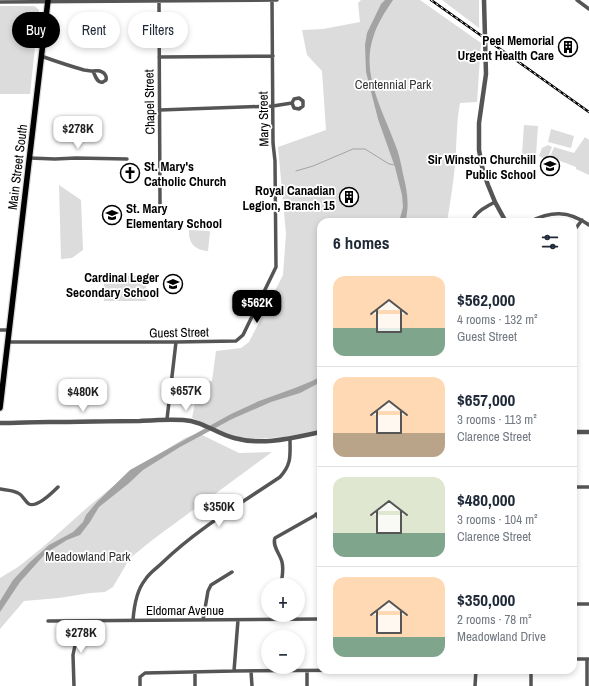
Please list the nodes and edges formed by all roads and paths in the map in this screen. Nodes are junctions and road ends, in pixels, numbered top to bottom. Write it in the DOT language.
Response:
graph roads {
  1 [pos="159,0"];
  2 [pos="272,0"];
  3 [pos="277,0"];
  4 [pos="484,0"];
  5 [pos="577,0"];
  6 [pos="48,1"];
  7 [pos="0,2"];
  8 [pos="589,9"];
  9 [pos="41,56"];
  10 [pos="273,56"];
  11 [pos="159,57"];
  12 [pos="93,72"];
  13 [pos="292,103"];
  14 [pos="273,106"];
  15 [pos="160,110"];
  16 [pos="29,158"];
  17 [pos="127,159"];
  18 [pos="495,202"];
  19 [pos="160,204"];
  20 [pos="474,218"];
  21 [pos="504,218"];
  22 [pos="537,218"];
  23 [pos="577,218"];
  24 [pos="577,218"];
  25 [pos="582,220"];
  26 [pos="589,225"];
  27 [pos="577,227"];
  28 [pos="275,237"];
  29 [pos="0,330"];
  30 [pos="9,330"];
  31 [pos="8,342"];
  32 [pos="176,342"];
  33 [pos="0,408"];
  34 [pos="167,419"];
  35 [pos="0,423"];
  36 [pos="577,432"];
  37 [pos="589,432"];
  38 [pos="317,433"];
  39 [pos="290,439"];
  40 [pos="577,486"];
  41 [pos="589,486"];
  42 [pos="58,487"];
  43 [pos="0,489"];
  44 [pos="316,514"];
  45 [pos="232,572"];
  46 [pos="282,578"];
  47 [pos="577,604"];
  48 [pos="589,604"];
  49 [pos="261,618"];
  50 [pos="305,618"];
  51 [pos="317,619"];
  52 [pos="133,620"];
  53 [pos="203,620"];
  54 [pos="238,620"];
  55 [pos="48,621"];
  56 [pos="80,621"];
  57 [pos="577,659"];
  58 [pos="588,659"];
  59 [pos="234,671"];
  60 [pos="251,671"];
  61 [pos="307,671"];
  62 [pos="317,671"];
  63 [pos="195,672"];
  64 [pos="476,674"];
  65 [pos="531,674"];
  66 [pos="74,686"];
  67 [pos="140,686"];
  68 [pos="196,686"];
  69 [pos="252,686"];
  70 [pos="308,686"];
  71 [pos="475,686"];
  72 [pos="531,686"];
  73 [pos="588,686"];
  1 -- 2 [label="street"];
  1 -- 6 [label="street"];
  1 -- 11 [label="street, Chapel Street"];
  2 -- 3 [label="street"];
  2 -- 10 [label="street, Mary Street"];
  4 -- 18 [label="street"];
  5 -- 8 [label="street"];
  6 -- 7 [label="street"];
  6 -- 9 [label="main road, Main Street South"];
  9 -- 12 [label="street"];
  9 -- 16 [label="main road, Main Street South"];
  10 -- 11 [label="street"];
  10 -- 14 [label="street, Mary Street"];
  11 -- 15 [label="street, Chapel Street"];
  13 -- 14 [label="street"];
  14 -- 15 [label="street"];
  14 -- 28 [label="street, Mary Street"];
  15 -- 19 [label="street, Chapel Street"];
  16 -- 17 [label="street"];
  16 -- 30 [label="main road, Main Street South"];
  18 -- 20 [label="street"];
  18 -- 21 [label="street"];
  22 -- 24 [label="street"];
  23 -- 25 [label="street"];
  25 -- 26 [label="street"];
  25 -- 27 [label="street"];
  28 -- 32 [label="street, Guest Street"];
  29 -- 30 [label="street"];
  30 -- 31 [label="main road, Main Street South"];
  31 -- 32 [label="street, Guest Street"];
  31 -- 33 [label="main road, Main Street South"];
  32 -- 34 [label="street"];
  34 -- 35 [label="street"];
  34 -- 39 [label="street"];
  36 -- 37 [label="street"];
  38 -- 39 [label="street"];
  39 -- 52 [label="street"];
  40 -- 41 [label="street"];
  42 -- 43 [label="street"];
  44 -- 46 [label="street"];
  45 -- 53 [label="street"];
  47 -- 48 [label="street"];
  49 -- 54 [label="street, Eldomar Avenue"];
  50 -- 51 [label="street, Eldomar Avenue"];
  52 -- 53 [label="street, Eldomar Avenue"];
  52 -- 56 [label="street, Eldomar Avenue"];
  53 -- 54 [label="street, Eldomar Avenue"];
  54 -- 59 [label="street"];
  55 -- 56 [label="street, Eldomar Avenue"];
  56 -- 66 [label="street"];
  57 -- 58 [label="street"];
  58 -- 73 [label="street"];
  59 -- 60 [label="street"];
  59 -- 63 [label="street"];
  60 -- 61 [label="street"];
  60 -- 69 [label="street"];
  61 -- 62 [label="street"];
  61 -- 70 [label="street"];
  63 -- 67 [label="street"];
  63 -- 68 [label="street"];
  64 -- 71 [label="street"];
  65 -- 72 [label="street"];
}
